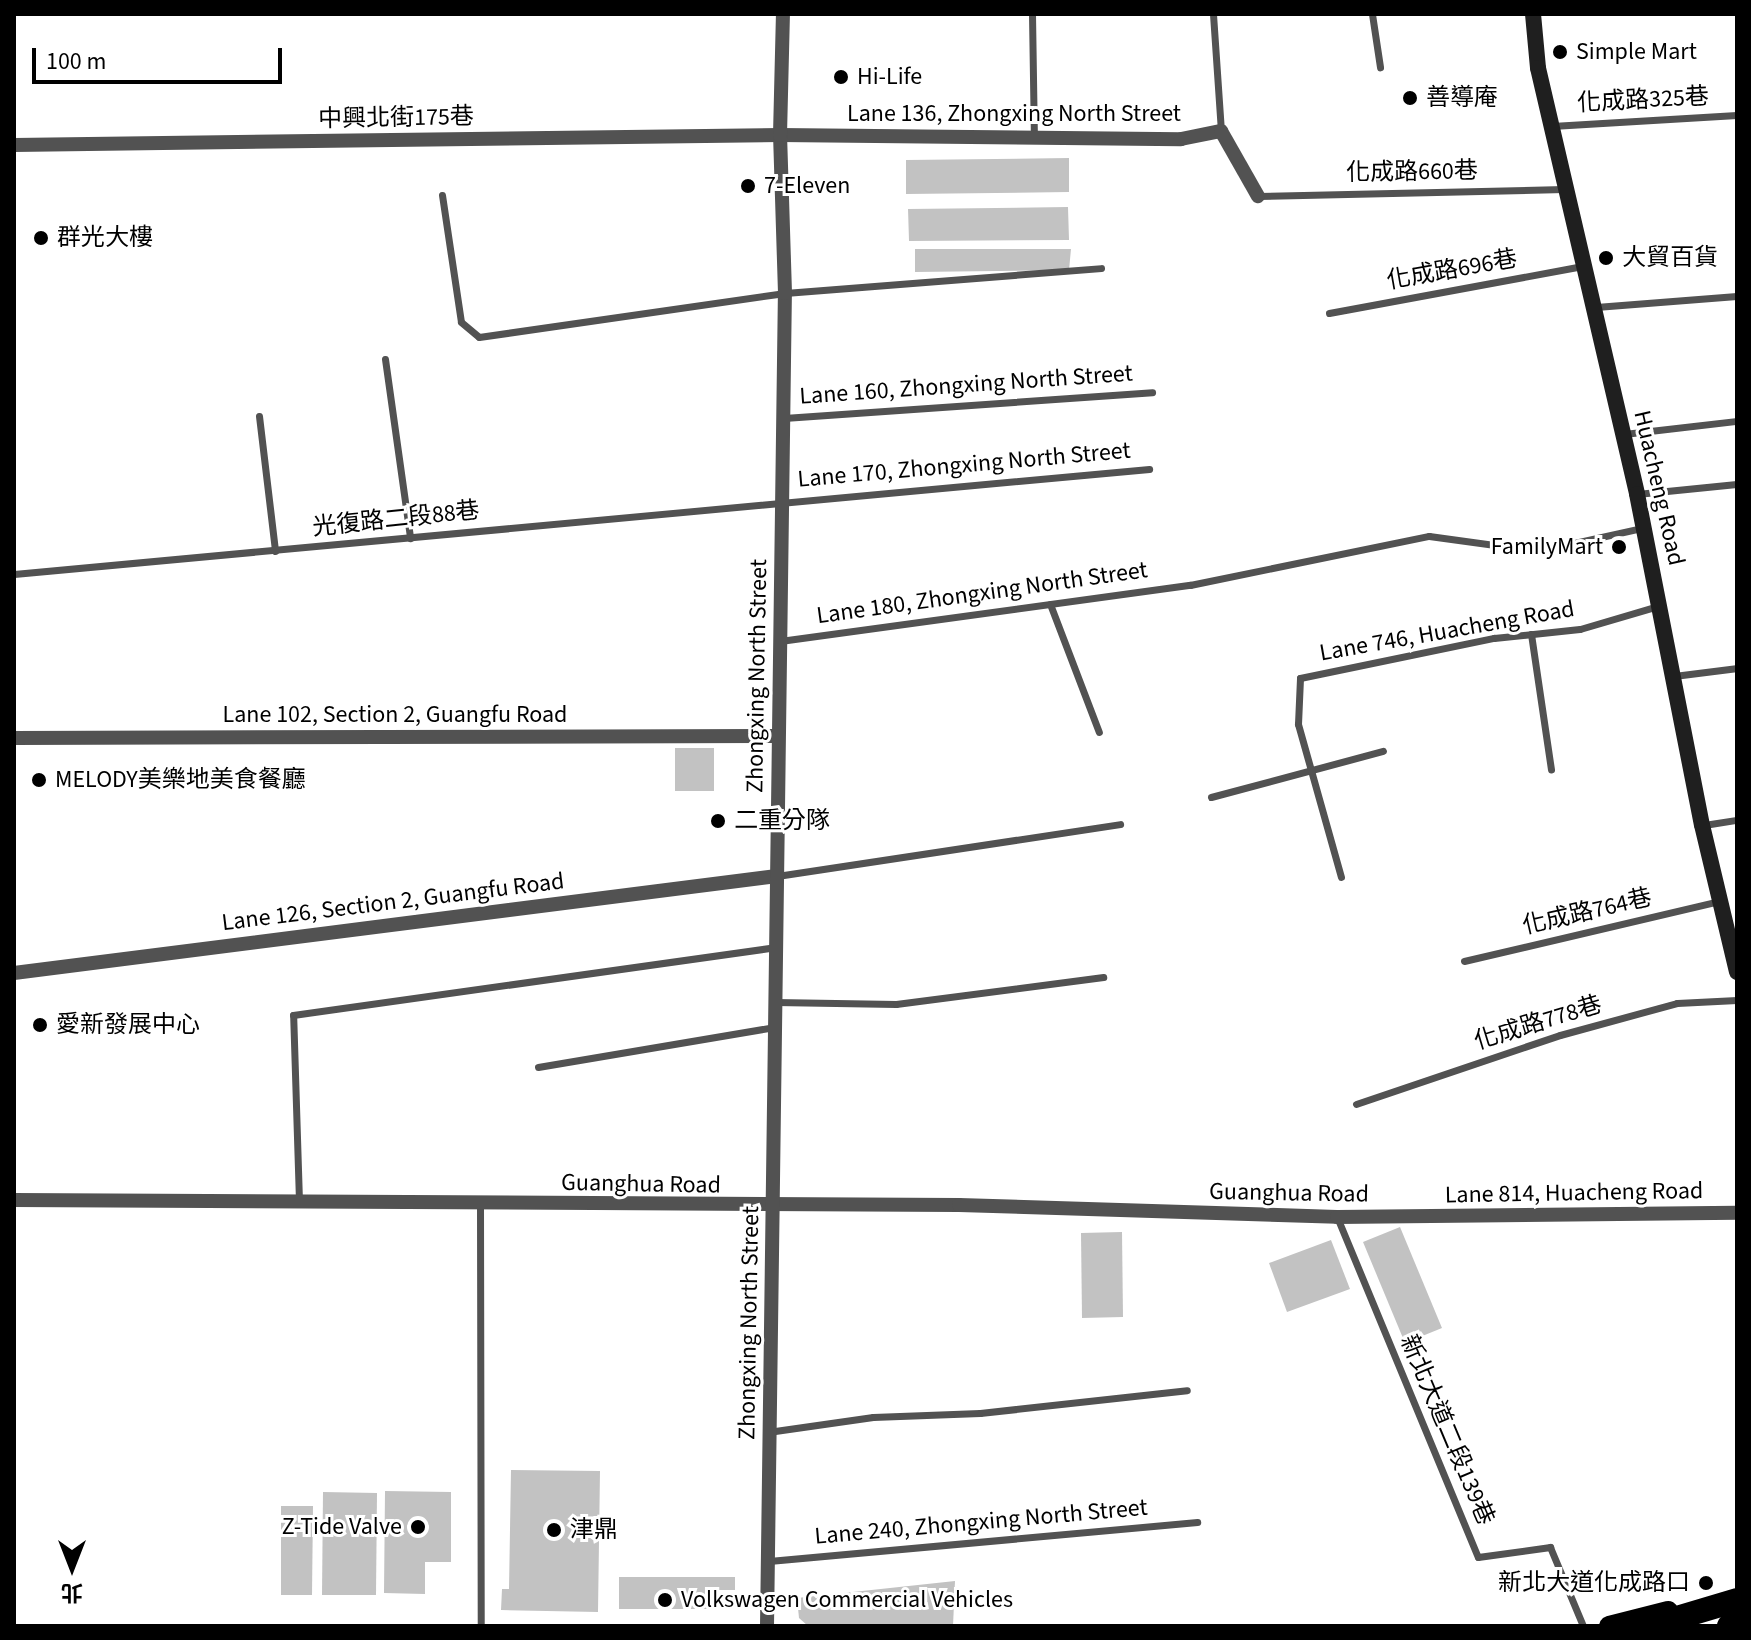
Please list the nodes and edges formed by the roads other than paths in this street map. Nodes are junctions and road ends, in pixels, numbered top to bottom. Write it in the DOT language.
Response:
graph roads {
  1 [pos="783,14"];
  2 [pos="1032,14"];
  3 [pos="1213,14"];
  4 [pos="1372,14"];
  5 [pos="1533,14"];
  6 [pos="1380,67"];
  7 [pos="1737,115"];
  8 [pos="1552,126"];
  9 [pos="1221,131"];
  10 [pos="780,135"];
  11 [pos="1034,137"];
  12 [pos="14,145"];
  13 [pos="1566,189"];
  14 [pos="442,195"];
  15 [pos="1258,196"];
  16 [pos="1583,266"];
  17 [pos="1101,268"];
  18 [pos="785,293"];
  19 [pos="1737,296"];
  20 [pos="1592,308"];
  21 [pos="1329,313"];
  22 [pos="385,359"];
  23 [pos="1152,392"];
  24 [pos="259,416"];
  25 [pos="784,418"];
  26 [pos="1737,421"];
  27 [pos="1622,434"];
  28 [pos="1149,469"];
  29 [pos="1737,484"];
  30 [pos="1637,494"];
  31 [pos="782,500"];
  32 [pos="1644,527"];
  33 [pos="410,538"];
  34 [pos="275,551"];
  35 [pos="14,574"];
  36 [pos="1050,604"];
  37 [pos="1660,605"];
  38 [pos="1531,634"];
  39 [pos="780,641"];
  40 [pos="1737,668"];
  41 [pos="1674,676"];
  42 [pos="1099,732"];
  43 [pos="777,736"];
  44 [pos="14,738"];
  45 [pos="1383,751"];
  46 [pos="1551,770"];
  47 [pos="1310,773"];
  48 [pos="1211,797"];
  49 [pos="1737,820"];
  50 [pos="1120,824"];
  51 [pos="1702,825"];
  52 [pos="777,876"];
  53 [pos="1341,877"];
  54 [pos="1720,901"];
  55 [pos="1731,926"];
  56 [pos="776,947"];
  57 [pos="1464,961"];
  58 [pos="1737,972"];
  59 [pos="14,973"];
  60 [pos="1103,977"];
  61 [pos="1737,1000"];
  62 [pos="775,1002"];
  63 [pos="775,1027"];
  64 [pos="538,1067"];
  65 [pos="1356,1104"];
  66 [pos="14,1200"];
  67 [pos="299,1202"];
  68 [pos="480,1204"];
  69 [pos="773,1208"];
  70 [pos="1737,1213"];
  71 [pos="1337,1217"];
  72 [pos="1411,1217"];
  73 [pos="1187,1390"];
  74 [pos="768,1432"];
  75 [pos="1197,1522"];
  76 [pos="768,1561"];
  77 [pos="1729,1596"];
  78 [pos="1737,1624"];
  79 [pos="481,1626"];
  80 [pos="767,1626"];
  81 [pos="1583,1626"];
  82 [pos="1609,1626"];
  83 [pos="1650,1626"];
  84 [pos="1659,1626"];
  85 [pos="1729,1626"];
  1 -- 10 [label="street, Zhongxing North Street"];
  2 -- 11 [label="lane"];
  3 -- 9 [label="lane"];
  4 -- 6 [label="lane"];
  5 -- 8 [label="street, Huacheng Road"];
  7 -- 8 [label="lane, 化成路325巷"];
  8 -- 13 [label="street, Huacheng Road"];
  9 -- 11 [label="street, Lane 136, Zhongxing North Street"];
  9 -- 15 [label="street"];
  10 -- 11 [label="street, Lane 136, Zhongxing North Street"];
  10 -- 12 [label="street, 中興北街175巷"];
  10 -- 18 [label="street, Zhongxing North Street"];
  13 -- 15 [label="lane, 化成路660巷"];
  13 -- 16 [label="street, Huacheng Road"];
  14 -- 18 [label="lane"];
  16 -- 20 [label="street, Huacheng Road"];
  16 -- 21 [label="lane, 化成路696巷"];
  17 -- 18 [label="lane"];
  18 -- 25 [label="street, Zhongxing North Street"];
  19 -- 20 [label="lane"];
  20 -- 27 [label="street, Huacheng Road"];
  22 -- 33 [label="lane"];
  23 -- 25 [label="lane, Lane 160, Zhongxing North Street"];
  24 -- 34 [label="lane"];
  25 -- 31 [label="street, Zhongxing North Street"];
  26 -- 27 [label="lane"];
  27 -- 30 [label="street, Huacheng Road"];
  28 -- 31 [label="lane, Lane 170, Zhongxing North Street"];
  29 -- 30 [label="lane"];
  30 -- 32 [label="street, Huacheng Road"];
  31 -- 33 [label="lane, 光復路二段88巷"];
  31 -- 39 [label="street, Zhongxing North Street"];
  32 -- 36 [label="lane, Lane 180, Zhongxing North Street"];
  32 -- 37 [label="street, Huacheng Road"];
  33 -- 34 [label="lane, 光復路二段88巷"];
  34 -- 35 [label="lane, 光復路二段88巷"];
  36 -- 39 [label="lane, Lane 180, Zhongxing North Street"];
  36 -- 42 [label="lane"];
  37 -- 38 [label="lane, Lane 746, Huacheng Road"];
  37 -- 41 [label="street, Huacheng Road"];
  38 -- 46 [label="lane"];
  38 -- 47 [label="lane, Lane 746, Huacheng Road"];
  39 -- 43 [label="street, Zhongxing North Street"];
  40 -- 41 [label="lane"];
  41 -- 51 [label="street, Huacheng Road"];
  43 -- 44 [label="street, Lane 102, Section 2, Guangfu Road"];
  43 -- 52 [label="street, Zhongxing North Street"];
  45 -- 47 [label="lane"];
  47 -- 48 [label="lane"];
  47 -- 53 [label="lane, Lane 746, Huacheng Road"];
  49 -- 51 [label="lane"];
  50 -- 52 [label="lane"];
  51 -- 54 [label="street, Huacheng Road"];
  52 -- 56 [label="street, Zhongxing North Street"];
  52 -- 59 [label="street, Lane 126, Section 2, Guangfu Road"];
  54 -- 55 [label="street, Huacheng Road"];
  54 -- 57 [label="lane, 化成路764巷"];
  55 -- 58 [label="street, Huacheng Road"];
  56 -- 62 [label="street, Zhongxing North Street"];
  56 -- 67 [label="lane"];
  60 -- 62 [label="lane"];
  61 -- 65 [label="lane, 化成路778巷"];
  62 -- 63 [label="street, Zhongxing North Street"];
  63 -- 64 [label="lane"];
  63 -- 69 [label="street, Zhongxing North Street"];
  66 -- 67 [label="street, Guanghua Road"];
  67 -- 68 [label="street, Guanghua Road"];
  68 -- 69 [label="street, Guanghua Road"];
  68 -- 79 [label="lane"];
  69 -- 71 [label="street, Guanghua Road"];
  69 -- 74 [label="street, Zhongxing North Street"];
  70 -- 72 [label="street, Lane 814, Huacheng Road"];
  71 -- 72 [label="street, Guanghua Road"];
  71 -- 81 [label="lane, 新北大道二段139巷"];
  73 -- 74 [label="lane"];
  74 -- 76 [label="street, Zhongxing North Street"];
  75 -- 76 [label="lane, Lane 240, Zhongxing North Street"];
  76 -- 80 [label="street, Zhongxing North Street"];
  77 -- 82 [label="main road"];
  77 -- 83 [label="highway"];
  77 -- 84 [label="highway"];
  78 -- 85 [label="highway"];
}
